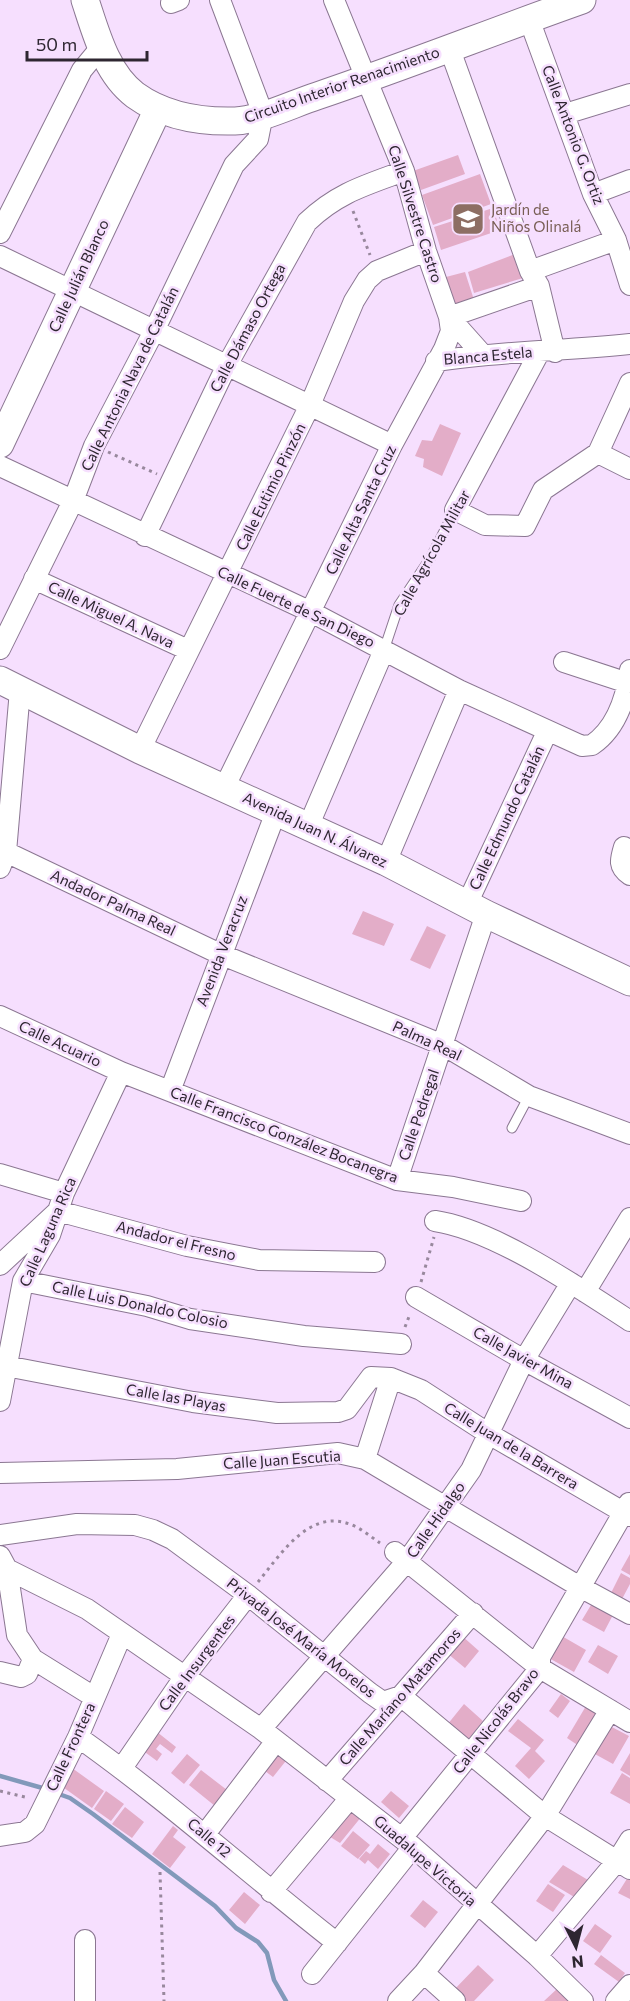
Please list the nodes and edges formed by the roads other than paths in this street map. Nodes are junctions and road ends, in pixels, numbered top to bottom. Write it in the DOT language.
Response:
graph roads {
  1 [pos="85,0"];
  2 [pos="220,0"];
  3 [pos="334,0"];
  4 [pos="582,0"];
  5 [pos="529,19"];
  6 [pos="101,47"];
  7 [pos="449,47"];
  8 [pos="366,79"];
  9 [pos="630,94"];
  10 [pos="158,109"];
  11 [pos="263,114"];
  12 [pos="565,114"];
  13 [pos="404,171"];
  14 [pos="630,180"];
  15 [pos="593,194"];
  16 [pos="0,233"];
  17 [pos="616,240"];
  18 [pos="426,251"];
  19 [pos="0,256"];
  20 [pos="534,278"];
  21 [pos="630,285"];
  22 [pos="72,290"];
  23 [pos="449,317"];
  24 [pos="154,331"];
  25 [pos="630,344"];
  26 [pos="547,351"];
  27 [pos="482,354"];
  28 [pos="436,361"];
  29 [pos="226,367"];
  30 [pos="630,383"];
  31 [pos="310,405"];
  32 [pos="0,444"];
  33 [pos="392,445"];
  34 [pos="598,453"];
  35 [pos="0,466"];
  36 [pos="630,469"];
  37 [pos="73,501"];
  38 [pos="455,510"];
  39 [pos="145,536"];
  40 [pos="228,575"];
  41 [pos="34,579"];
  42 [pos="311,612"];
  43 [pos="0,649"];
  44 [pos="188,650"];
  45 [pos="384,650"];
  46 [pos="564,662"];
  47 [pos="629,677"];
  48 [pos="10,685"];
  49 [pos="459,690"];
  50 [pos="547,732"];
  51 [pos="140,750"];
  52 [pos="224,788"];
  53 [pos="276,812"];
  54 [pos="308,827"];
  55 [pos="624,847"];
  56 [pos="3,860"];
  57 [pos="386,862"];
  58 [pos="630,875"];
  59 [pos="476,909"];
  60 [pos="220,954"];
  61 [pos="630,982"];
  62 [pos="0,1016"];
  63 [pos="443,1045"];
  64 [pos="121,1072"];
  65 [pos="170,1091"];
  66 [pos="529,1096"];
  67 [pos="513,1128"];
  68 [pos="630,1134"];
  69 [pos="0,1174"];
  70 [pos="397,1180"];
  71 [pos="521,1201"];
  72 [pos="61,1202"];
  73 [pos="630,1218"];
  74 [pos="435,1221"];
  75 [pos="375,1262"];
  76 [pos="0,1265"];
  77 [pos="23,1281"];
  78 [pos="578,1288"];
  79 [pos="416,1297"];
  80 [pos="630,1321"];
  81 [pos="401,1344"];
  82 [pos="524,1360"];
  83 [pos="6,1366"];
  84 [pos="391,1378"];
  85 [pos="0,1401"];
  86 [pos="630,1418"];
  87 [pos="489,1434"];
  88 [pos="365,1459"];
  89 [pos="0,1473"];
  90 [pos="445,1507"];
  91 [pos="628,1511"];
  92 [pos="0,1535"];
  93 [pos="401,1557"];
  94 [pos="3,1562"];
  95 [pos="580,1587"];
  96 [pos="248,1595"];
  97 [pos="5,1598"];
  98 [pos="473,1613"];
  99 [pos="630,1614"];
  100 [pos="122,1634"];
  101 [pos="324,1656"];
  102 [pos="33,1659"];
  103 [pos="540,1668"];
  104 [pos="0,1672"];
  105 [pos="184,1676"];
  106 [pos="401,1696"];
  107 [pos="94,1697"];
  108 [pos="610,1710"];
  109 [pos="630,1722"];
  110 [pos="268,1735"];
  111 [pos="78,1737"];
  112 [pos="471,1755"];
  113 [pos="122,1768"];
  114 [pos="327,1781"];
  115 [pos="350,1798"];
  116 [pos="545,1816"];
  117 [pos="205,1834"];
  118 [pos="0,1836"];
  119 [pos="630,1840"];
  120 [pos="407,1843"];
  121 [pos="623,1865"];
  122 [pos="271,1892"];
  123 [pos="475,1904"];
  124 [pos="85,1940"];
  125 [pos="337,1943"];
  126 [pos="537,1956"];
  127 [pos="424,1973"];
  128 [pos="312,1974"];
  129 [pos="630,1985"];
  130 [pos="85,2001"];
  131 [pos="398,2001"];
  132 [pos="455,2001"];
  133 [pos="583,2001"];
  134 [pos="616,2001"];
  1 -- 6 [label="main road, Circuito Interior Renacimiento"];
  2 -- 11 [label="street"];
  3 -- 8 [label="street, Calle Silvestre Castro"];
  4 -- 5 [label="main road, Circuito Interior Renacimiento"];
  5 -- 7 [label="main road, Circuito Interior Renacimiento"];
  5 -- 12 [label="street, Calle Antonio G. Ortiz"];
  6 -- 10 [label="main road, Circuito Interior Renacimiento"];
  6 -- 16 [label="street"];
  7 -- 8 [label="main road, Circuito Interior Renacimiento"];
  7 -- 20 [label="street"];
  8 -- 11 [label="main road, Circuito Interior Renacimiento"];
  8 -- 13 [label="street, Calle Silvestre Castro"];
  9 -- 12 [label="street"];
  10 -- 11 [label="main road, Circuito Interior Renacimiento"];
  10 -- 22 [label="main road, Calle Julián Blanco"];
  11 -- 24 [label="street, Calle Antonia Nava de Catalán"];
  12 -- 15 [label="street, Calle Antonio G. Ortiz"];
  13 -- 18 [label="street, Calle Silvestre Castro"];
  13 -- 29 [label="street, Calle Dámaso Ortega"];
  14 -- 15 [label="street"];
  15 -- 17 [label="street, Calle Antonio G. Ortiz"];
  17 -- 20 [label="street"];
  17 -- 21 [label="street, Calle Antonio G. Ortiz"];
  18 -- 23 [label="street, Calle Silvestre Castro"];
  18 -- 31 [label="street, Calle Eutimio Pinzón"];
  19 -- 22 [label="street"];
  20 -- 23 [label="street"];
  20 -- 26 [label="street"];
  22 -- 24 [label="street"];
  22 -- 32 [label="main road, Calle Julián Blanco"];
  23 -- 27 [label="street, Calle Silvestre Castro"];
  23 -- 28 [label="street, Calle Alta Santa Cruz"];
  24 -- 29 [label="street"];
  24 -- 37 [label="street, Calle Antonia Nava de Catalán"];
  25 -- 26 [label="street, Blanca Estela"];
  26 -- 27 [label="street, Blanca Estela"];
  26 -- 38 [label="street, Calle Agrícola Militar"];
  27 -- 28 [label="street, Blanca Estela"];
  28 -- 33 [label="street, Calle Alta Santa Cruz"];
  29 -- 31 [label="street"];
  29 -- 39 [label="street, Calle Dámaso Ortega"];
  30 -- 34 [label="street"];
  31 -- 33 [label="street"];
  31 -- 40 [label="street, Calle Eutimio Pinzón"];
  33 -- 42 [label="street, Calle Alta Santa Cruz"];
  34 -- 36 [label="street"];
  34 -- 38 [label="street"];
  35 -- 37 [label="street, Calle Fuerte de San Diego"];
  37 -- 39 [label="street, Calle Fuerte de San Diego"];
  37 -- 41 [label="street, Calle Antonia Nava de Catalán"];
  38 -- 45 [label="lane, Calle Agrícola Militar"];
  39 -- 40 [label="street, Calle Fuerte de San Diego"];
  40 -- 42 [label="street, Calle Fuerte de San Diego"];
  40 -- 44 [label="street, Calle Eutimio Pinzón"];
  41 -- 43 [label="street, Calle Antonia Nava de Catalán"];
  41 -- 44 [label="street, Calle Miguel A. Nava"];
  42 -- 45 [label="street, Calle Fuerte de San Diego"];
  42 -- 52 [label="street, Calle Alta Santa Cruz"];
  44 -- 51 [label="street, Calle Eutimio Pinzón"];
  45 -- 49 [label="street, Calle Fuerte de San Diego"];
  45 -- 54 [label="street, Calle Agrícola Militar"];
  46 -- 47 [label="street"];
  47 -- 50 [label="street, Calle Fuerte de San Diego"];
  48 -- 51 [label="main road, Avenida Juan N. Álvarez"];
  48 -- 56 [label="street"];
  49 -- 50 [label="street, Calle Fuerte de San Diego"];
  49 -- 57 [label="street"];
  50 -- 59 [label="street, Calle Edmundo Catalán"];
  51 -- 52 [label="main road, Avenida Juan N. Álvarez"];
  52 -- 53 [label="main road, Avenida Juan N. Álvarez"];
  53 -- 54 [label="main road, Avenida Juan N. Álvarez"];
  53 -- 60 [label="street, Avenida Veracruz"];
  54 -- 57 [label="main road, Avenida Juan N. Álvarez"];
  55 -- 58 [label="street"];
  56 -- 60 [label="street, Andador Palma Real"];
  57 -- 59 [label="main road, Avenida Juan N. Álvarez"];
  59 -- 61 [label="main road, Avenida Juan N. Álvarez"];
  59 -- 63 [label="street, Calle Pedregal"];
  60 -- 63 [label="street, Palma Real"];
  60 -- 65 [label="street, Avenida Veracruz"];
  62 -- 64 [label="street, Calle Acuario"];
  63 -- 66 [label="street, Palma Real"];
  63 -- 70 [label="street, Calle Pedregal"];
  64 -- 65 [label="street, Calle Francisco González Bocanegra"];
  64 -- 72 [label="street, Calle Laguna Rica"];
  65 -- 70 [label="street, Calle Francisco González Bocanegra"];
  66 -- 67 [label="lane"];
  66 -- 68 [label="street, Palma Real"];
  69 -- 72 [label="street, Andador el Fresno"];
  70 -- 71 [label="street, Calle Francisco González Bocanegra"];
  72 -- 75 [label="street, Andador el Fresno"];
  72 -- 76 [label="street"];
  72 -- 77 [label="street, Calle Laguna Rica"];
  73 -- 78 [label="street, Calle Hidalgo"];
  74 -- 78 [label="street"];
  77 -- 81 [label="street, Calle Luis Donaldo Colosio"];
  77 -- 83 [label="street, Calle Laguna Rica"];
  78 -- 80 [label="street"];
  78 -- 82 [label="street, Calle Hidalgo"];
  79 -- 82 [label="street, Calle Javier Mina"];
  82 -- 86 [label="street, Calle Javier Mina"];
  82 -- 87 [label="street, Calle Hidalgo"];
  83 -- 84 [label="street, Calle las Playas"];
  83 -- 85 [label="street, Calle Laguna Rica"];
  84 -- 87 [label="street, Calle Juan de la Barrera"];
  84 -- 88 [label="street"];
  87 -- 90 [label="street, Calle Hidalgo"];
  87 -- 91 [label="street, Calle Juan de la Barrera"];
  88 -- 89 [label="street, Calle Juan Escutia"];
  88 -- 90 [label="street, Calle Juan Escutia"];
  90 -- 93 [label="street, Calle Hidalgo"];
  90 -- 95 [label="street, Calle Juan Escutia"];
  91 -- 95 [label="street, Calle Nicolás Bravo"];
  92 -- 96 [label="street, Privada José María Morelos"];
  93 -- 98 [label="street"];
  93 -- 101 [label="street, Calle Hidalgo"];
  94 -- 97 [label="street"];
  94 -- 100 [label="street"];
  95 -- 99 [label="street, Calle Juan Escutia"];
  95 -- 103 [label="street, Calle Nicolás Bravo"];
  96 -- 101 [label="street, Privada José María Morelos"];
  96 -- 105 [label="street, Calle Insurgentes"];
  97 -- 102 [label="street"];
  98 -- 103 [label="street"];
  98 -- 106 [label="street, Calle Maríano Matamoros"];
  100 -- 105 [label="street"];
  100 -- 107 [label="street, Calle Frontera"];
  101 -- 106 [label="street, Privada José María Morelos"];
  101 -- 110 [label="street, Calle Hidalgo"];
  102 -- 104 [label="street"];
  102 -- 107 [label="street"];
  103 -- 108 [label="street"];
  103 -- 112 [label="street, Calle Nicolás Bravo"];
  105 -- 110 [label="street"];
  105 -- 113 [label="street, Calle Insurgentes"];
  106 -- 112 [label="street"];
  106 -- 114 [label="street, Calle Maríano Matamoros"];
  107 -- 111 [label="street, Calle Frontera"];
  108 -- 109 [label="street"];
  108 -- 116 [label="street"];
  110 -- 114 [label="street, Guadalupe Victoria"];
  110 -- 117 [label="street, Calle Hidalgo"];
  111 -- 113 [label="street, Calle 12"];
  111 -- 118 [label="street, Calle Frontera"];
  112 -- 116 [label="street"];
  112 -- 120 [label="street, Calle Nicolás Bravo"];
  113 -- 117 [label="street, Calle 12"];
  114 -- 115 [label="street, Guadalupe Victoria"];
  115 -- 120 [label="street, Guadalupe Victoria"];
  115 -- 122 [label="street"];
  116 -- 121 [label="street"];
  116 -- 123 [label="street"];
  117 -- 122 [label="street, Calle 12"];
  119 -- 121 [label="street"];
  120 -- 123 [label="street, Guadalupe Victoria"];
  120 -- 125 [label="street, Calle Nicolás Bravo"];
  121 -- 126 [label="street"];
  122 -- 125 [label="street, Calle 12"];
  123 -- 126 [label="street, Guadalupe Victoria"];
  123 -- 127 [label="street"];
  124 -- 130 [label="street"];
  125 -- 128 [label="street, Calle Nicolás Bravo"];
  126 -- 133 [label="street, Guadalupe Victoria"];
  127 -- 131 [label="street"];
  127 -- 132 [label="street"];
  129 -- 134 [label="street"];
}
